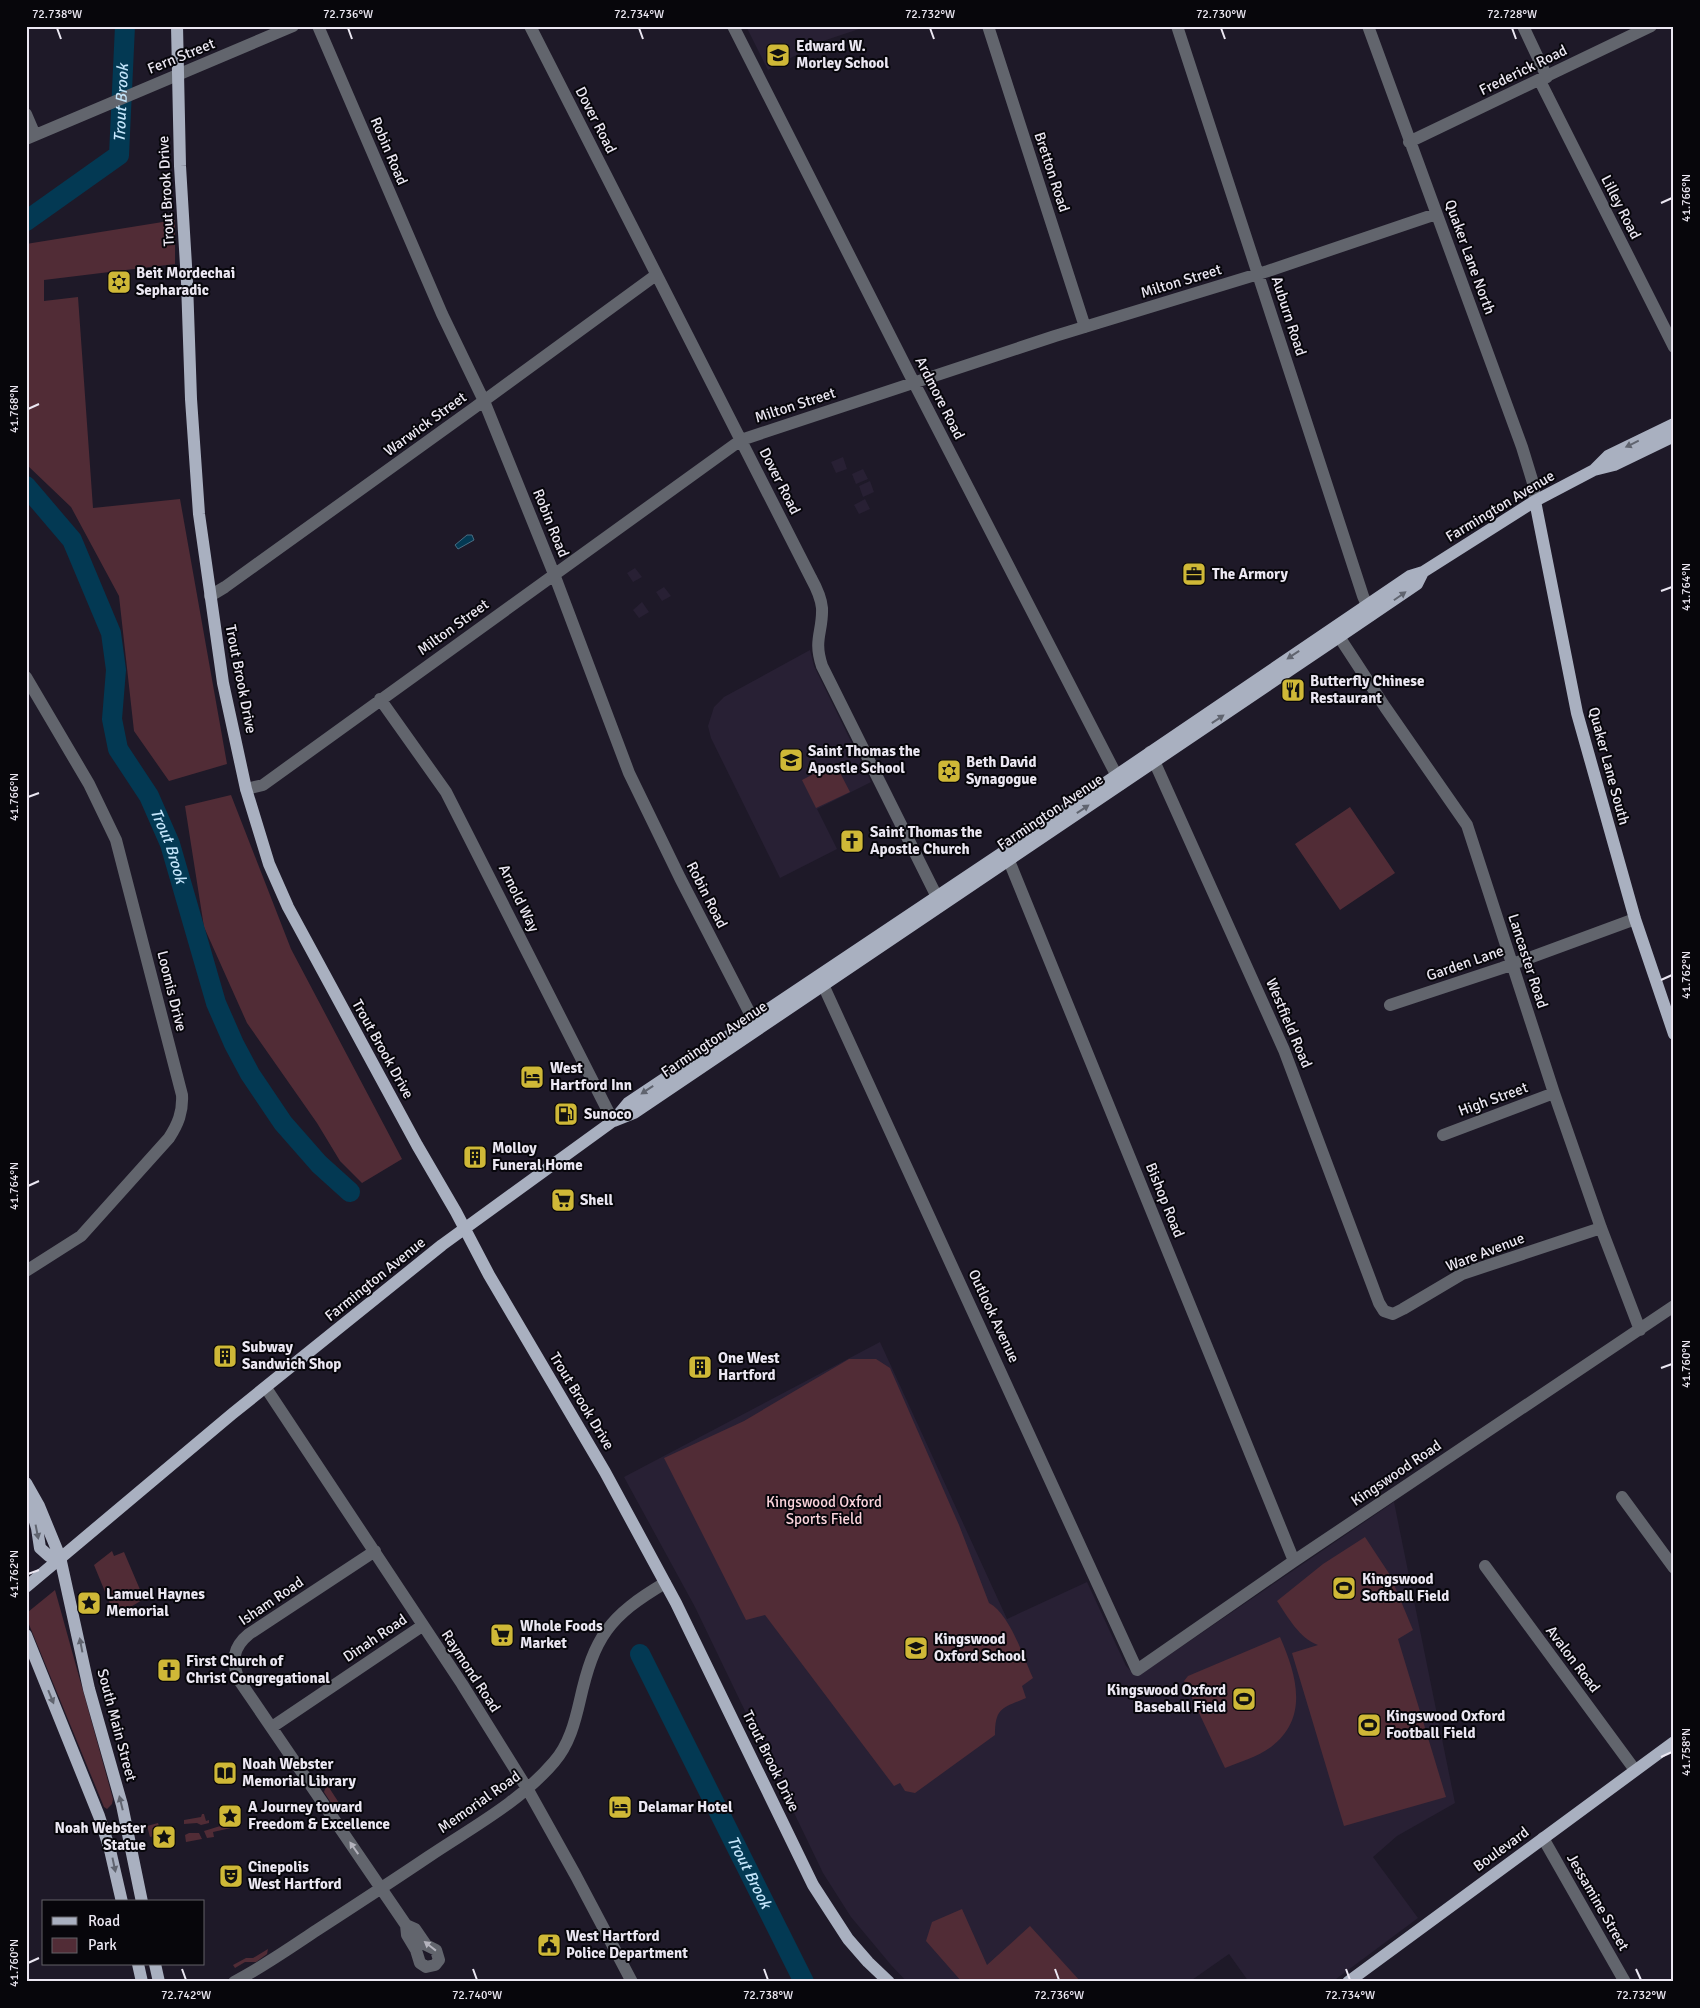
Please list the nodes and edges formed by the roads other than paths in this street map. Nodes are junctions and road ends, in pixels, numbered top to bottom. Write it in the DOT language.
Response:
graph roads {
  1 [pos="177,26"];
  2 [pos="293,26"];
  3 [pos="318,26"];
  4 [pos="530,26"];
  5 [pos="733,26"];
  6 [pos="988,26"];
  7 [pos="1177,26"];
  8 [pos="1368,26"];
  9 [pos="1523,26"];
  10 [pos="1651,26"];
  11 [pos="178,74"];
  12 [pos="1544,79"];
  13 [pos="26,114"];
  14 [pos="31,137"];
  15 [pos="1409,142"];
  16 [pos="1436,214"];
  17 [pos="1258,274"];
  18 [pos="656,275"];
  19 [pos="1085,327"];
  20 [pos="1674,348"];
  21 [pos="914,384"];
  22 [pos="484,401"];
  23 [pos="1674,424"];
  24 [pos="1674,436"];
  25 [pos="741,440"];
  26 [pos="1594,470"];
  27 [pos="1536,501"];
  28 [pos="554,574"];
  29 [pos="210,596"];
  30 [pos="1369,610"];
  31 [pos="1336,633"];
  32 [pos="26,677"];
  33 [pos="380,699"];
  34 [pos="1152,757"];
  35 [pos="1118,780"];
  36 [pos="246,789"];
  37 [pos="1007,855"];
  38 [pos="939,901"];
  39 [pos="1635,919"];
  40 [pos="1512,964"];
  41 [pos="822,980"];
  42 [pos="1390,1005"];
  43 [pos="755,1024"];
  44 [pos="1674,1034"];
  45 [pos="1554,1093"];
  46 [pos="612,1121"];
  47 [pos="1442,1135"];
  48 [pos="1601,1228"];
  49 [pos="464,1229"];
  50 [pos="26,1271"];
  51 [pos="1674,1306"];
  52 [pos="1384,1312"];
  53 [pos="1640,1330"];
  54 [pos="266,1388"];
  55 [pos="26,1483"];
  56 [pos="26,1493"];
  57 [pos="1622,1497"];
  58 [pos="375,1551"];
  59 [pos="60,1557"];
  60 [pos="1294,1561"];
  61 [pos="1484,1566"];
  62 [pos="1674,1568"];
  63 [pos="665,1583"];
  64 [pos="26,1587"];
  65 [pos="422,1626"];
  66 [pos="26,1636"];
  67 [pos="1137,1670"];
  68 [pos="272,1727"];
  69 [pos="1674,1742"];
  70 [pos="1636,1770"];
  71 [pos="528,1790"];
  72 [pos="1543,1838"];
  73 [pos="382,1888"];
  74 [pos="122,1900"];
  75 [pos="142,1900"];
  76 [pos="406,1925"];
  77 [pos="138,1966"];
  78 [pos="155,1966"];
  79 [pos="142,1982"];
  80 [pos="159,1982"];
  81 [pos="234,1982"];
  82 [pos="632,1982"];
  83 [pos="889,1982"];
  84 [pos="1348,1982"];
  85 [pos="1625,1982"];
  1 -- 11 [label="main road, Trout Brook Drive"];
  2 -- 11 [label="street, Fern Street"];
  3 -- 22 [label="street, Robin Road"];
  4 -- 18 [label="street, Dover Road"];
  5 -- 21 [label="street, Ardmore Road"];
  6 -- 19 [label="street, Bretton Road"];
  7 -- 17 [label="street, Auburn Road"];
  8 -- 15 [label="street, Quaker Lane North"];
  9 -- 12 [label="street, Lilley Road"];
  10 -- 12 [label="street, Frederick Road"];
  11 -- 14 [label="street, Fern Street"];
  11 -- 29 [label="main road, Trout Brook Drive"];
  12 -- 15 [label="street, Frederick Road"];
  12 -- 20 [label="street, Lilley Road"];
  13 -- 14 [label="street"];
  15 -- 16 [label="street, Quaker Lane North"];
  16 -- 17 [label="street, Milton Street"];
  16 -- 27 [label="street, Quaker Lane North"];
  17 -- 19 [label="street, Milton Street"];
  17 -- 30 [label="street, Auburn Road"];
  18 -- 22 [label="street, Warwick Street"];
  18 -- 25 [label="street, Dover Road"];
  19 -- 21 [label="street, Milton Street"];
  21 -- 25 [label="street, Milton Street"];
  21 -- 35 [label="street, Ardmore Road"];
  22 -- 28 [label="street, Robin Road"];
  22 -- 29 [label="street, Warwick Street"];
  23 -- 26 [label="main road, Farmington Avenue, one-way"];
  24 -- 26 [label="main road, Farmington Avenue"];
  25 -- 28 [label="street, Milton Street"];
  25 -- 38 [label="street, Dover Road"];
  26 -- 27 [label="main road, Farmington Avenue"];
  27 -- 30 [label="main road, Farmington Avenue"];
  27 -- 39 [label="main road, Quaker Lane South"];
  28 -- 33 [label="street, Milton Street"];
  28 -- 43 [label="street, Robin Road"];
  29 -- 36 [label="main road, Trout Brook Drive"];
  30 -- 31 [label="main road, Farmington Avenue"];
  31 -- 34 [label="main road, Farmington Avenue"];
  31 -- 40 [label="street, Lancaster Road"];
  32 -- 50 [label="street, Loomis Drive"];
  33 -- 36 [label="street, Milton Street"];
  33 -- 46 [label="street, Arnold Way"];
  34 -- 35 [label="main road, Farmington Avenue"];
  34 -- 52 [label="street, Westfield Road"];
  35 -- 37 [label="main road, Farmington Avenue"];
  36 -- 49 [label="main road, Trout Brook Drive"];
  37 -- 38 [label="main road, Farmington Avenue"];
  37 -- 60 [label="street, Bishop Road"];
  38 -- 41 [label="main road, Farmington Avenue"];
  39 -- 40 [label="street, Garden Lane"];
  39 -- 44 [label="main road, Quaker Lane South"];
  40 -- 42 [label="street, Garden Lane"];
  40 -- 45 [label="street, Lancaster Road"];
  41 -- 43 [label="main road, Farmington Avenue"];
  41 -- 67 [label="street, Outlook Avenue"];
  43 -- 46 [label="main road, Farmington Avenue"];
  45 -- 47 [label="street, High Street"];
  45 -- 48 [label="street, Lancaster Road"];
  46 -- 49 [label="main road, Farmington Avenue"];
  48 -- 52 [label="street, Ware Avenue"];
  48 -- 53 [label="street, Lancaster Road"];
  49 -- 54 [label="main road, Farmington Avenue"];
  49 -- 63 [label="main road, Trout Brook Drive"];
  51 -- 53 [label="street, Kingswood Road"];
  53 -- 60 [label="street, Kingswood Road"];
  54 -- 58 [label="street, Raymond Road"];
  54 -- 59 [label="main road, Farmington Avenue"];
  55 -- 59 [label="main road, South Main Street"];
  56 -- 59 [label="main road, one-way"];
  57 -- 62 [label="street"];
  58 -- 65 [label="street, Raymond Road"];
  58 -- 68 [label="street, Isham Road"];
  59 -- 64 [label="main road, Farmington Avenue"];
  75 -- 59 [label="main road, South Main Street, one-way"];
  60 -- 67 [label="street, Kingswood Road"];
  61 -- 70 [label="street, Avalon Road"];
  63 -- 71 [label="street, Memorial Road"];
  63 -- 83 [label="main road, Trout Brook Drive"];
  65 -- 68 [label="street, Dinah Road"];
  65 -- 71 [label="street, Raymond Road"];
  66 -- 74 [label="main road, one-way"];
  73 -- 68 [label="street, Isham Road, one-way"];
  69 -- 70 [label="main road, Boulevard"];
  70 -- 72 [label="main road, Boulevard"];
  71 -- 73 [label="street, Memorial Road"];
  71 -- 82 [label="street, Raymond Road"];
  72 -- 84 [label="main road, Boulevard"];
  72 -- 85 [label="street, Jessamine Street"];
  73 -- 76 [label="street, Isham Road"];
  73 -- 81 [label="street, Memorial Road"];
  77 -- 79 [label="main road"];
  78 -- 80 [label="main road"];
}
